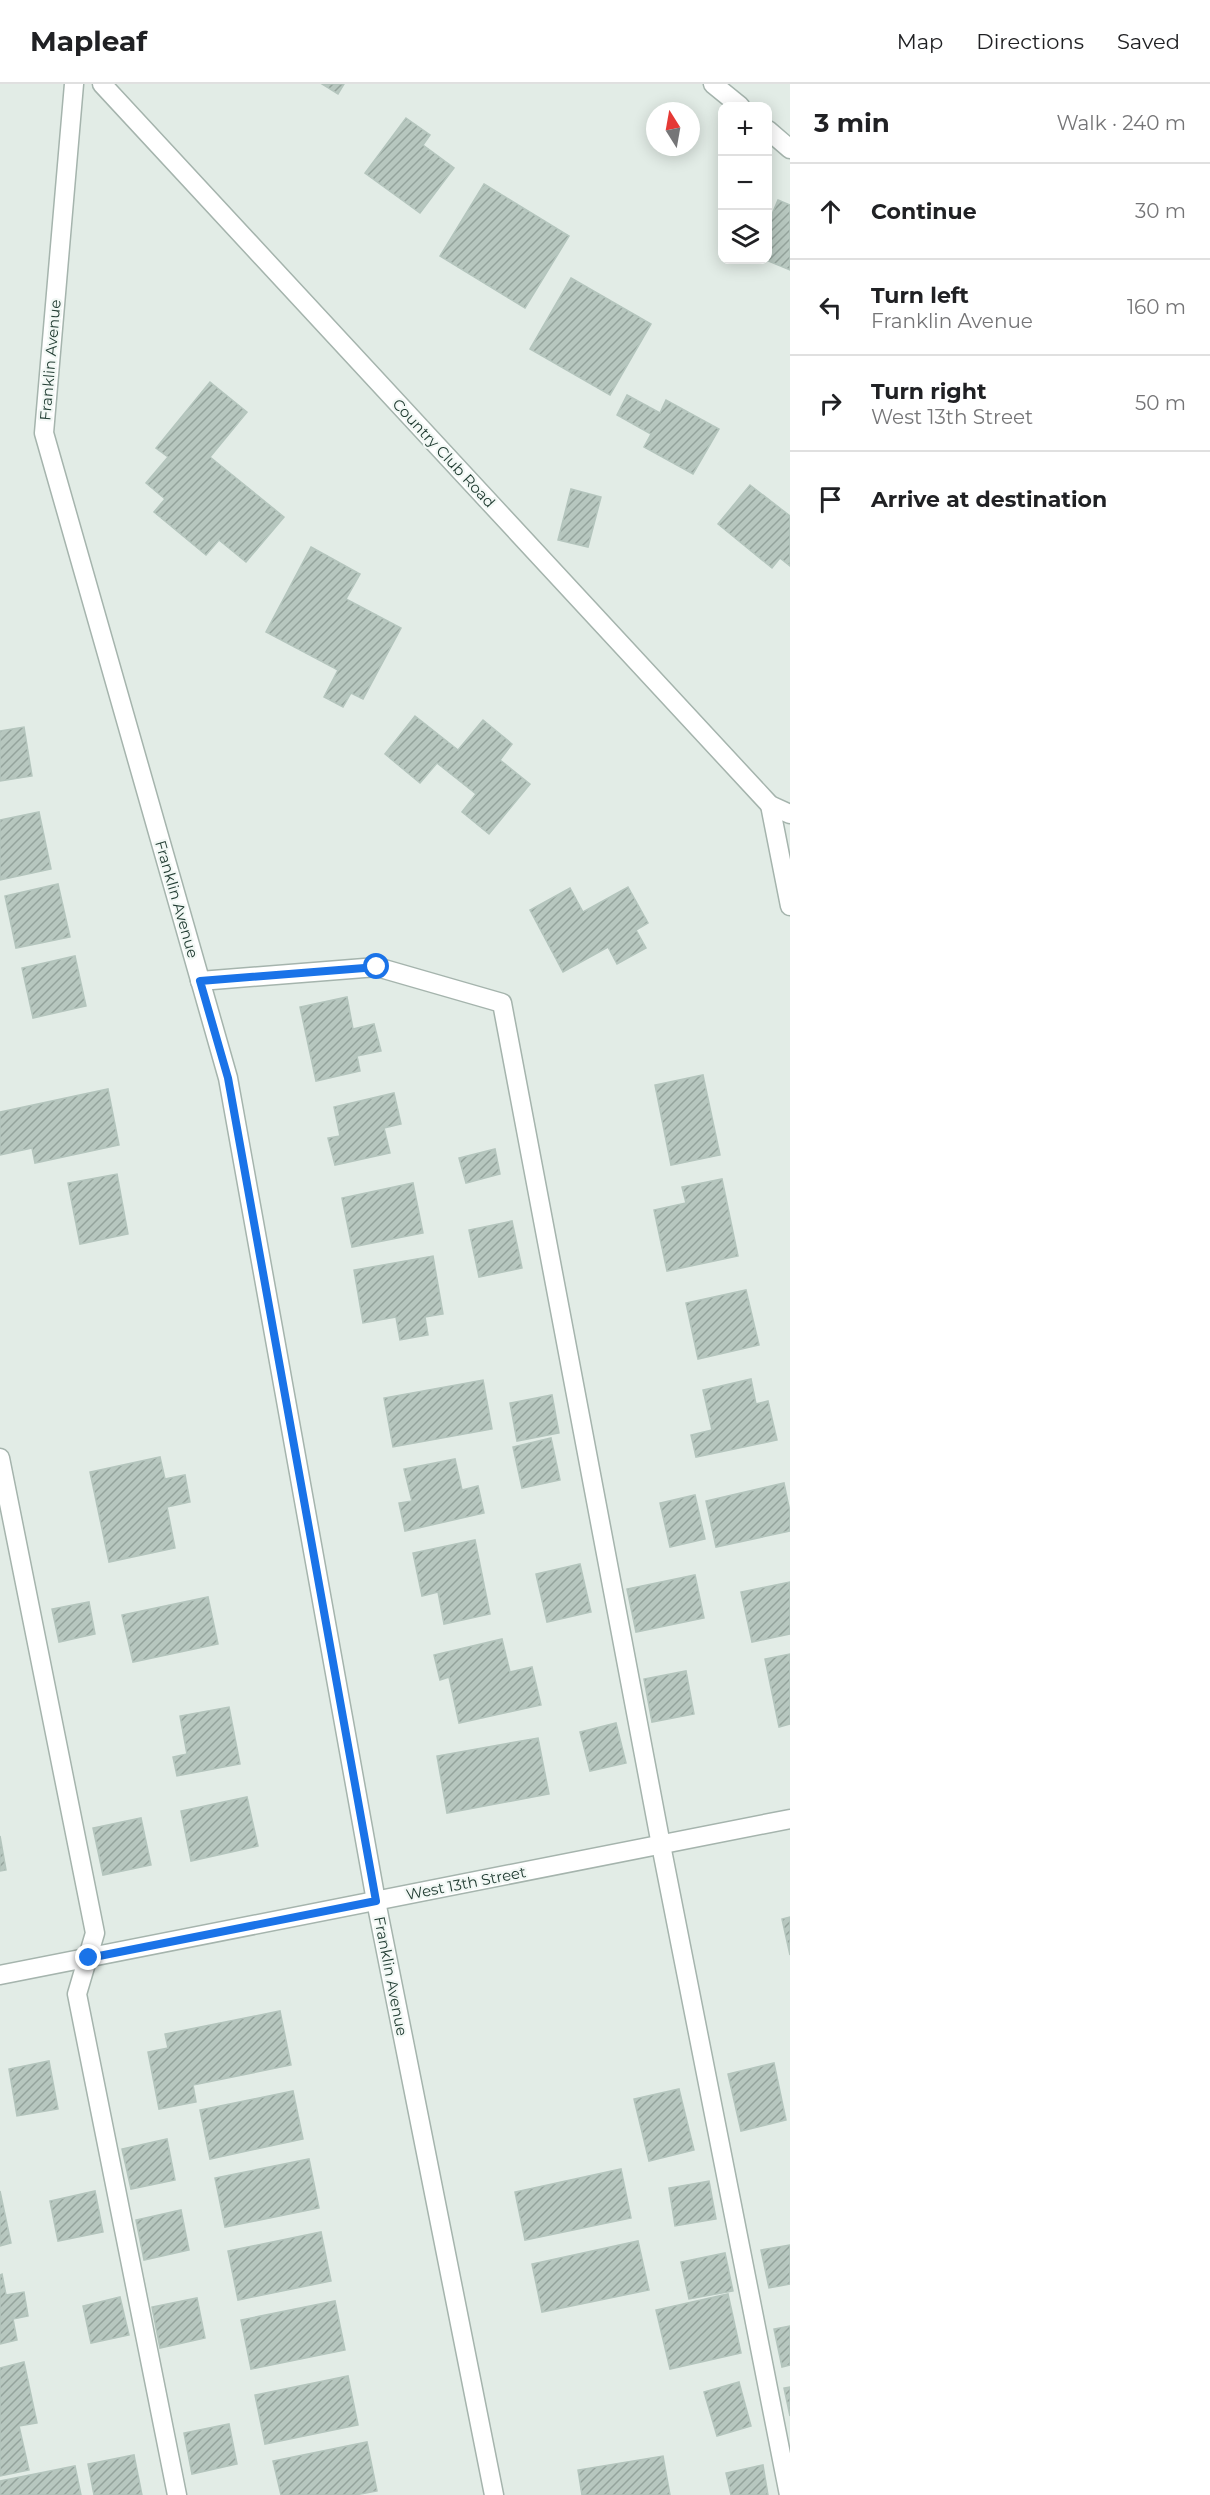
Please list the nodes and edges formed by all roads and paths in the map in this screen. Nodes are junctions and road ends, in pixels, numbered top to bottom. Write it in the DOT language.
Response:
graph roads {
  1 [pos="74,84"];
  2 [pos="102,84"];
  3 [pos="713,84"];
  4 [pos="735,102"];
  5 [pos="772,133"];
  6 [pos="790,149"];
  7 [pos="770,805"];
  8 [pos="790,814"];
  9 [pos="790,906"];
  10 [pos="200,981"];
  11 [pos="0,1458"];
  12 [pos="790,1819"];
  13 [pos="661,1845"];
  14 [pos="376,1901"];
  15 [pos="89,1958"];
  16 [pos="0,1975"];
  17 [pos="177,2495"];
  18 [pos="494,2495"];
  19 [pos="789,2495"];
  1 -- 10 [label="street, Franklin Avenue"];
  2 -- 7 [label="street, Country Club Road"];
  3 -- 4 [label="street"];
  5 -- 6 [label="street"];
  7 -- 8 [label="street, Country Club Road"];
  7 -- 9 [label="street"];
  10 -- 13 [label="street"];
  10 -- 14 [label="street, Franklin Avenue"];
  11 -- 15 [label="street"];
  12 -- 13 [label="street, West 13th Street"];
  13 -- 14 [label="street, West 13th Street"];
  13 -- 19 [label="street"];
  14 -- 15 [label="street, West 13th Street"];
  14 -- 18 [label="street, Franklin Avenue"];
  15 -- 16 [label="street, West 13th Street"];
  15 -- 17 [label="street"];
}
